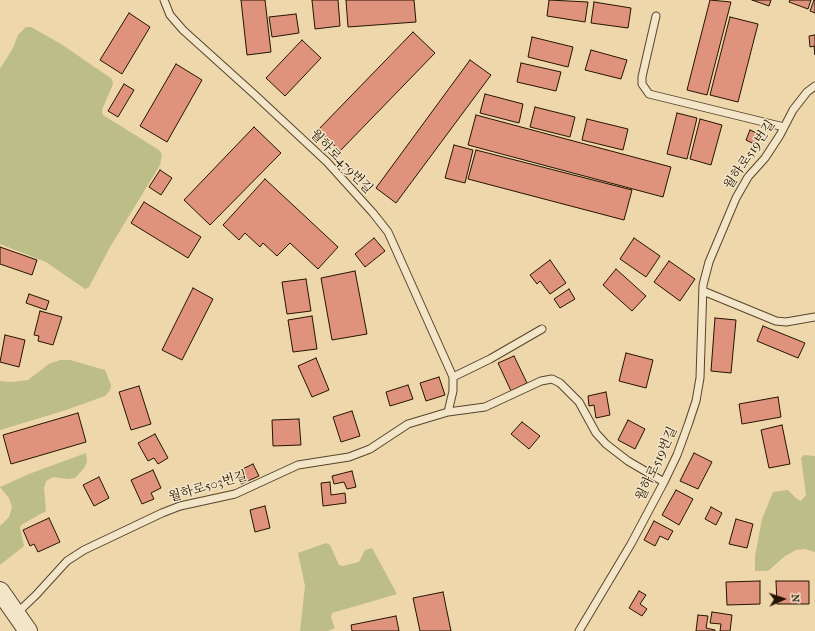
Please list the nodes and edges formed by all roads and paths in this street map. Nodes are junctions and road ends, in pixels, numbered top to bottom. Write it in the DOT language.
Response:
graph roads {
  1 [pos="164,0"];
  2 [pos="656,16"];
  3 [pos="815,86"];
  4 [pos="784,127"];
  5 [pos="703,291"];
  6 [pos="815,317"];
  7 [pos="542,329"];
  8 [pos="453,377"];
  9 [pos="448,412"];
  10 [pos="664,482"];
  11 [pos="0,591"];
  12 [pos="16,614"];
  13 [pos="28,631"];
  14 [pos="579,631"];
  1 -- 8 [label="lane, 월하로479번길"];
  2 -- 4 [label="lane"];
  3 -- 4 [label="lane, 월하로519번길"];
  4 -- 5 [label="lane, 월하로519번길"];
  5 -- 6 [label="lane"];
  5 -- 10 [label="lane, 월하로519번길"];
  7 -- 8 [label="lane"];
  8 -- 9 [label="lane"];
  9 -- 10 [label="lane, 월하로503번길"];
  9 -- 12 [label="lane, 월하로503번길"];
  10 -- 14 [label="lane, 월하로519번길"];
  11 -- 12 [label="street"];
  12 -- 13 [label="street"];
}
